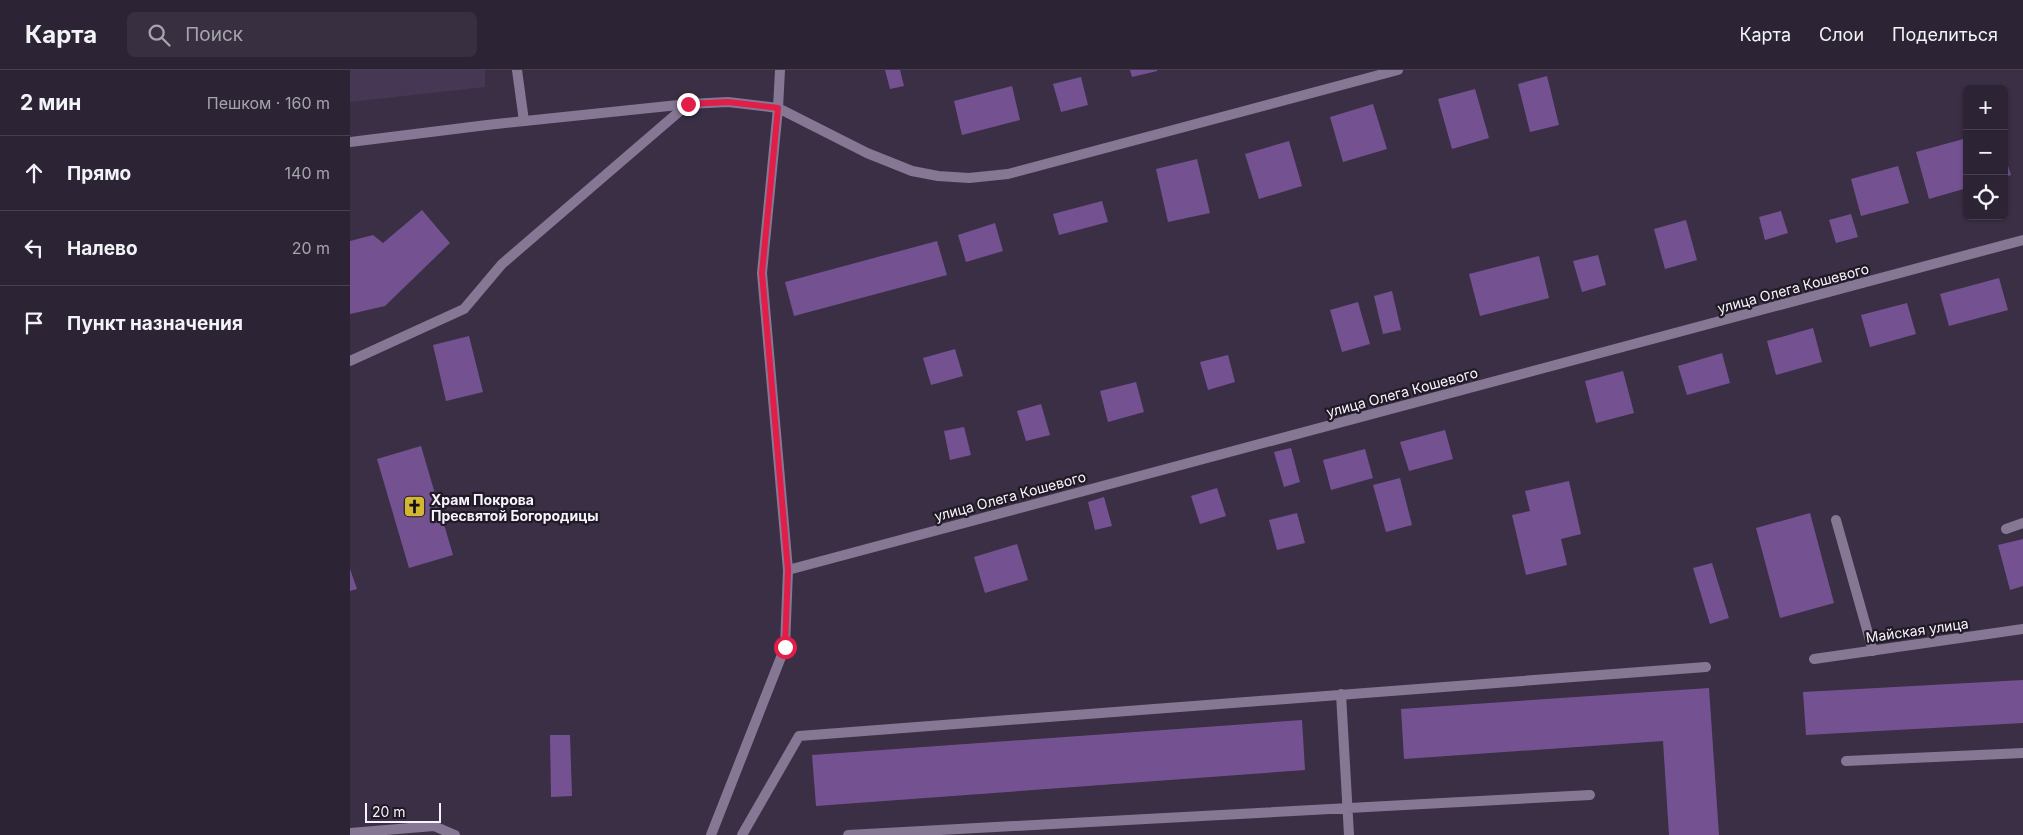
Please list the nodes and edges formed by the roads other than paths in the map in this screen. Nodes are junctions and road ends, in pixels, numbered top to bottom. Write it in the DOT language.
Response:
graph roads {
  1 [pos="517,70"];
  2 [pos="780,70"];
  3 [pos="1398,70"];
  4 [pos="688,104"];
  5 [pos="778,108"];
  6 [pos="524,121"];
  7 [pos="350,142"];
  8 [pos="2023,240"];
  9 [pos="350,361"];
  10 [pos="1836,520"];
  11 [pos="2023,523"];
  12 [pos="2006,529"];
  13 [pos="788,570"];
  14 [pos="2023,629"];
  15 [pos="1873,651"];
  16 [pos="1814,659"];
  17 [pos="1706,667"];
  18 [pos="1341,694"];
  19 [pos="2023,753"];
  20 [pos="1846,761"];
  21 [pos="1590,795"];
  22 [pos="1348,808"];
  23 [pos="432,831"];
  24 [pos="350,833"];
  25 [pos="455,835"];
  26 [pos="711,835"];
  27 [pos="742,835"];
  28 [pos="848,835"];
  29 [pos="1349,835"];
  1 -- 6 [label="street"];
  2 -- 5 [label="street"];
  3 -- 5 [label="street"];
  4 -- 5 [label="street"];
  4 -- 6 [label="street"];
  4 -- 9 [label="street"];
  5 -- 13 [label="street"];
  6 -- 7 [label="street"];
  8 -- 13 [label="street, улица Олега Кошевого"];
  10 -- 15 [label="street"];
  11 -- 12 [label="street"];
  13 -- 26 [label="street"];
  14 -- 15 [label="street, Майская улица"];
  15 -- 16 [label="street, Майская улица"];
  17 -- 18 [label="street"];
  18 -- 22 [label="street"];
  18 -- 27 [label="street"];
  19 -- 20 [label="street"];
  21 -- 22 [label="street"];
  22 -- 28 [label="street"];
  22 -- 29 [label="street"];
  23 -- 24 [label="street"];
  23 -- 25 [label="street"];
}
